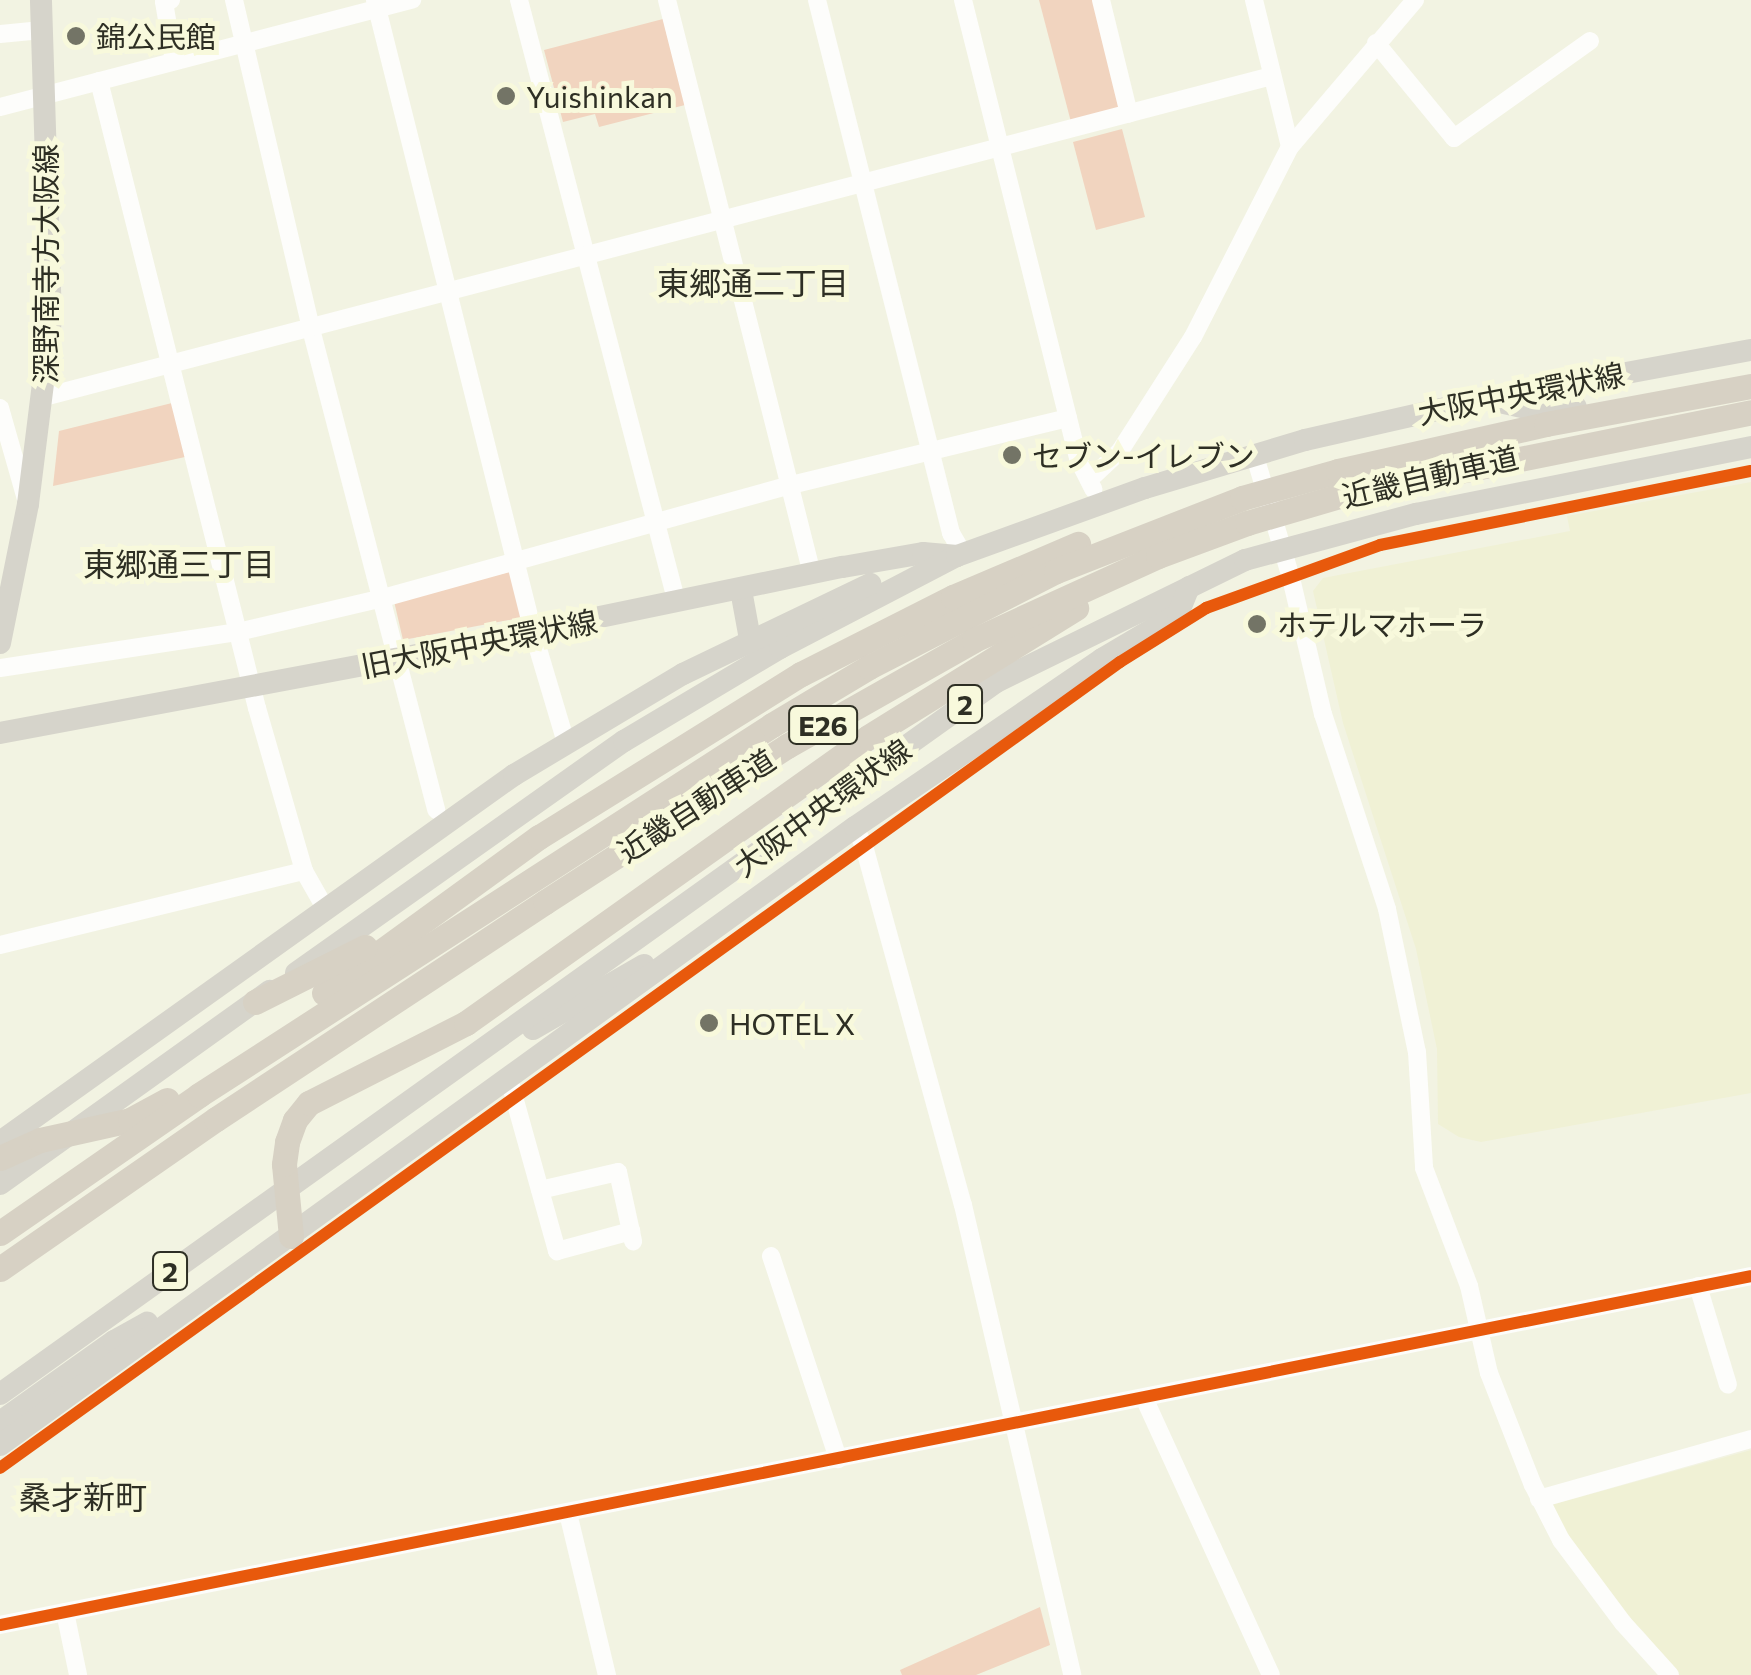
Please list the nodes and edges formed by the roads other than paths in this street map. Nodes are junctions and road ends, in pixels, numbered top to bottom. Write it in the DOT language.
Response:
graph roads {
  1 [pos="41,0"];
  2 [pos="171,0"];
  3 [pos="234,0"];
  4 [pos="412,0"];
  5 [pos="519,0"];
  6 [pos="667,0"];
  7 [pos="817,0"];
  8 [pos="964,0"];
  9 [pos="1101,0"];
  10 [pos="1254,0"];
  11 [pos="1415,0"];
  12 [pos="376,4"];
  13 [pos="1399,8"];
  14 [pos="42,30"];
  15 [pos="0,34"];
  16 [pos="1590,41"];
  17 [pos="246,43"];
  18 [pos="1376,43"];
  19 [pos="174,62"];
  20 [pos="1272,76"];
  21 [pos="99,81"];
  22 [pos="44,95"];
  23 [pos="0,107"];
  24 [pos="1129,114"];
  25 [pos="998,146"];
  26 [pos="1290,147"];
  27 [pos="863,184"];
  28 [pos="722,220"];
  29 [pos="587,256"];
  30 [pos="448,292"];
  31 [pos="311,328"];
  32 [pos="1751,350"];
  33 [pos="172,365"];
  34 [pos="1751,386"];
  35 [pos="44,397"];
  36 [pos="1486,399"];
  37 [pos="1751,400"];
  38 [pos="0,408"];
  39 [pos="1751,412"];
  40 [pos="1068,418"];
  41 [pos="1546,424"];
  42 [pos="1751,447"];
  43 [pos="930,450"];
  44 [pos="1254,453"];
  45 [pos="1090,480"];
  46 [pos="792,485"];
  47 [pos="1346,494"];
  48 [pos="28,504"];
  49 [pos="1098,504"];
  50 [pos="654,525"];
  51 [pos="1283,549"];
  52 [pos="960,555"];
  53 [pos="515,560"];
  54 [pos="924,572"];
  55 [pos="812,574"];
  56 [pos="1189,587"];
  57 [pos="741,590"];
  58 [pos="383,598"];
  59 [pos="677,603"];
  60 [pos="238,632"];
  61 [pos="533,632"];
  62 [pos="750,639"];
  63 [pos="0,643"];
  64 [pos="397,660"];
  65 [pos="0,668"];
  66 [pos="252,686"];
  67 [pos="0,733"];
  68 [pos="566,743"];
  69 [pos="436,810"];
  70 [pos="855,827"];
  71 [pos="304,871"];
  72 [pos="760,898"];
  73 [pos="325,908"];
  74 [pos="436,909"];
  75 [pos="0,945"];
  76 [pos="254,1002"];
  77 [pos="445,1078"];
  78 [pos="509,1079"];
  79 [pos="0,1142"];
  80 [pos="0,1158"];
  81 [pos="0,1184"];
  82 [pos="286,1187"];
  83 [pos="540,1190"];
  84 [pos="0,1233"];
  85 [pos="291,1236"];
  86 [pos="770,1256"];
  87 [pos="0,1269"];
  88 [pos="1751,1276"];
  89 [pos="1698,1286"];
  90 [pos="208,1292"];
  91 [pos="1477,1332"];
  92 [pos="1728,1385"];
  93 [pos="0,1394"];
  94 [pos="1145,1400"];
  95 [pos="0,1422"];
  96 [pos="1014,1424"];
  97 [pos="1751,1439"];
  98 [pos="0,1445"];
  99 [pos="838,1459"];
  100 [pos="1539,1499"];
  101 [pos="568,1513"];
  102 [pos="65,1612"];
  103 [pos="0,1625"];
  104 [pos="78,1675"];
  105 [pos="607,1675"];
  106 [pos="1072,1675"];
  107 [pos="1271,1675"];
  108 [pos="1670,1675"];
  1 -- 14 [label="main road, 深野南寺方大阪線"];
  2 -- 19 [label="street"];
  3 -- 17 [label="street"];
  4 -- 12 [label="street"];
  5 -- 29 [label="street"];
  6 -- 28 [label="street"];
  7 -- 27 [label="street"];
  8 -- 25 [label="street"];
  9 -- 24 [label="street"];
  10 -- 20 [label="street"];
  11 -- 13 [label="street"];
  12 -- 17 [label="street"];
  12 -- 30 [label="street"];
  13 -- 18 [label="street"];
  14 -- 15 [label="street"];
  14 -- 22 [label="main road, 深野南寺方大阪線"];
  16 -- 18 [label="street"];
  17 -- 19 [label="street"];
  17 -- 31 [label="street"];
  18 -- 26 [label="street"];
  19 -- 21 [label="street"];
  20 -- 24 [label="street"];
  20 -- 26 [label="street"];
  21 -- 22 [label="street"];
  21 -- 33 [label="street"];
  22 -- 23 [label="street"];
  22 -- 35 [label="main road, 深野南寺方大阪線"];
  24 -- 25 [label="street"];
  25 -- 27 [label="street"];
  25 -- 40 [label="street"];
  26 -- 45 [label="street"];
  27 -- 28 [label="street"];
  27 -- 43 [label="street"];
  28 -- 29 [label="street"];
  28 -- 46 [label="street"];
  29 -- 30 [label="street"];
  29 -- 50 [label="street"];
  30 -- 31 [label="street"];
  30 -- 53 [label="street"];
  31 -- 33 [label="street"];
  31 -- 58 [label="street"];
  32 -- 36 [label="main road, 大阪中央環状線"];
  33 -- 35 [label="street"];
  33 -- 60 [label="street"];
  34 -- 41 [label="highway, 近畿自動車道 / E26"];
  35 -- 48 [label="main road, 深野南寺方大阪線"];
  36 -- 37 [label="main road"];
  36 -- 44 [label="main road, 大阪中央環状線"];
  38 -- 48 [label="street"];
  39 -- 47 [label="highway, 近畿自動車道 / E26"];
  40 -- 43 [label="street"];
  40 -- 45 [label="street"];
  41 -- 74 [label="highway"];
  41 -- 84 [label="highway, 近畿自動車道 / E26"];
  42 -- 51 [label="main road, 大阪中央環状線 / 2"];
  43 -- 46 [label="street"];
  43 -- 52 [label="street"];
  44 -- 49 [label="main road, 大阪中央環状線"];
  44 -- 51 [label="street"];
  45 -- 49 [label="street"];
  46 -- 50 [label="street"];
  46 -- 55 [label="street"];
  47 -- 82 [label="highway"];
  47 -- 87 [label="highway, 近畿自動車道 / E26"];
  48 -- 63 [label="main road, 深野南寺方大阪線"];
  49 -- 52 [label="main road, 大阪中央環状線"];
  50 -- 53 [label="street"];
  50 -- 59 [label="street"];
  51 -- 56 [label="main road, 大阪中央環状線 / 2"];
  51 -- 91 [label="street"];
  52 -- 54 [label="main road, 大阪中央環状線"];
  52 -- 55 [label="main road, 旧大阪中央環状線"];
  53 -- 58 [label="street"];
  53 -- 61 [label="street"];
  54 -- 62 [label="main road"];
  54 -- 76 [label="main road, 大阪中央環状線"];
  55 -- 57 [label="main road, 旧大阪中央環状線"];
  56 -- 70 [label="main road, 2"];
  56 -- 77 [label="main road, 大阪中央環状線 / 2"];
  57 -- 59 [label="main road, 旧大阪中央環状線"];
  57 -- 62 [label="main road"];
  58 -- 60 [label="street"];
  58 -- 64 [label="street"];
  59 -- 61 [label="main road, 旧大阪中央環状線"];
  60 -- 65 [label="street"];
  60 -- 66 [label="street"];
  61 -- 64 [label="main road, 旧大阪中央環状線"];
  61 -- 68 [label="street"];
  62 -- 68 [label="main road"];
  64 -- 66 [label="main road, 旧大阪中央環状線"];
  64 -- 69 [label="street"];
  66 -- 67 [label="main road, 旧大阪中央環状線"];
  66 -- 71 [label="street"];
  68 -- 73 [label="main road"];
  70 -- 72 [label="main road, 2"];
  70 -- 96 [label="street"];
  71 -- 73 [label="street"];
  71 -- 75 [label="street"];
  72 -- 77 [label="main road"];
  72 -- 78 [label="main road, 2"];
  73 -- 79 [label="main road"];
  74 -- 76 [label="highway"];
  74 -- 80 [label="highway"];
  76 -- 81 [label="main road, 大阪中央環状線"];
  77 -- 82 [label="main road, 大阪中央環状線 / 2"];
  78 -- 83 [label="street"];
  78 -- 85 [label="main road, 2"];
  82 -- 85 [label="highway"];
  82 -- 93 [label="main road, 大阪中央環状線 / 2"];
  83 -- 83 [label="street"];
  85 -- 90 [label="main road, 2"];
  86 -- 99 [label="street"];
  88 -- 89 [label="street"];
  89 -- 91 [label="street"];
  89 -- 92 [label="street"];
  90 -- 95 [label="main road"];
  90 -- 98 [label="main road, 2"];
  91 -- 94 [label="street"];
  91 -- 100 [label="street"];
  94 -- 96 [label="street"];
  94 -- 107 [label="street"];
  96 -- 99 [label="street"];
  96 -- 106 [label="street"];
  97 -- 100 [label="street"];
  99 -- 101 [label="street"];
  100 -- 108 [label="street"];
  101 -- 102 [label="street"];
  101 -- 105 [label="street"];
  102 -- 103 [label="street"];
  102 -- 104 [label="street"];
}
